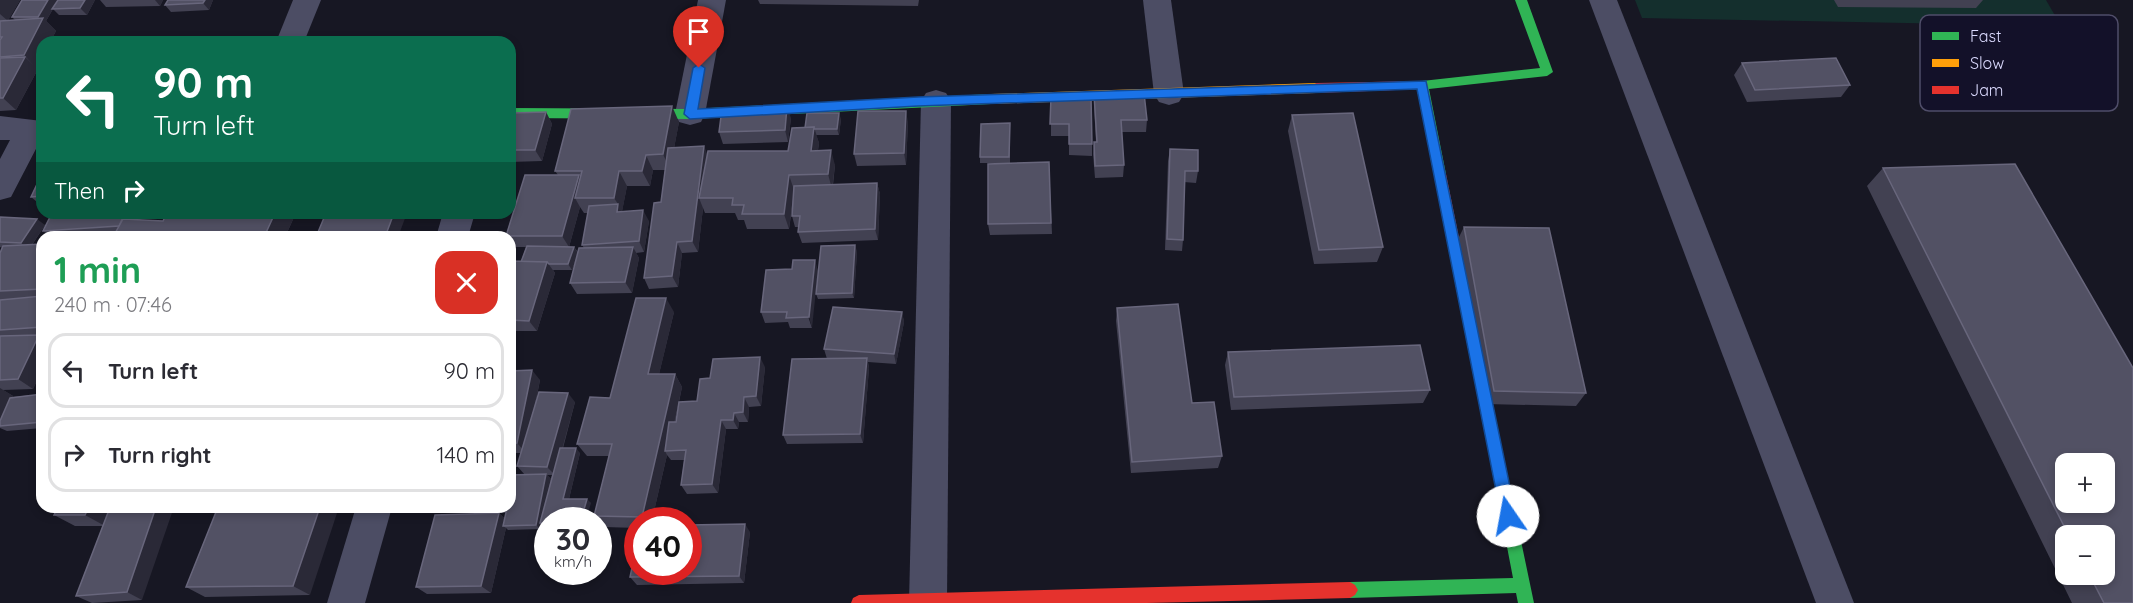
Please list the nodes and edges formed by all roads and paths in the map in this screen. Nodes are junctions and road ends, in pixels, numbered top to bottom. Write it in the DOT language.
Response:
graph roads {
  1 [pos="308,0"];
  2 [pos="712,0"];
  3 [pos="1157,0"];
  4 [pos="1521,0"];
  5 [pos="1603,0"];
  6 [pos="293,36"];
  7 [pos="1422,85"];
  8 [pos="1169,94"];
  9 [pos="936,101"];
  10 [pos="516,113"];
  11 [pos="690,114"];
  12 [pos="23,132"];
  13 [pos="0,188"];
  14 [pos="372,513"];
  15 [pos="1522,585"];
  16 [pos="928,601"];
  17 [pos="346,603"];
  18 [pos="859,603"];
  19 [pos="1526,603"];
  20 [pos="1835,603"];
  1 -- 6 [label="street"];
  2 -- 11 [label="street"];
  3 -- 8 [label="street"];
  4 -- 7 [label="street"];
  5 -- 20 [label="street"];
  7 -- 8 [label="street"];
  7 -- 15 [label="street"];
  8 -- 9 [label="street"];
  9 -- 11 [label="street"];
  9 -- 16 [label="street"];
  10 -- 11 [label="street"];
  12 -- 13 [label="street"];
  14 -- 17 [label="street"];
  15 -- 16 [label="street"];
  15 -- 19 [label="street"];
  16 -- 18 [label="street"];
}
